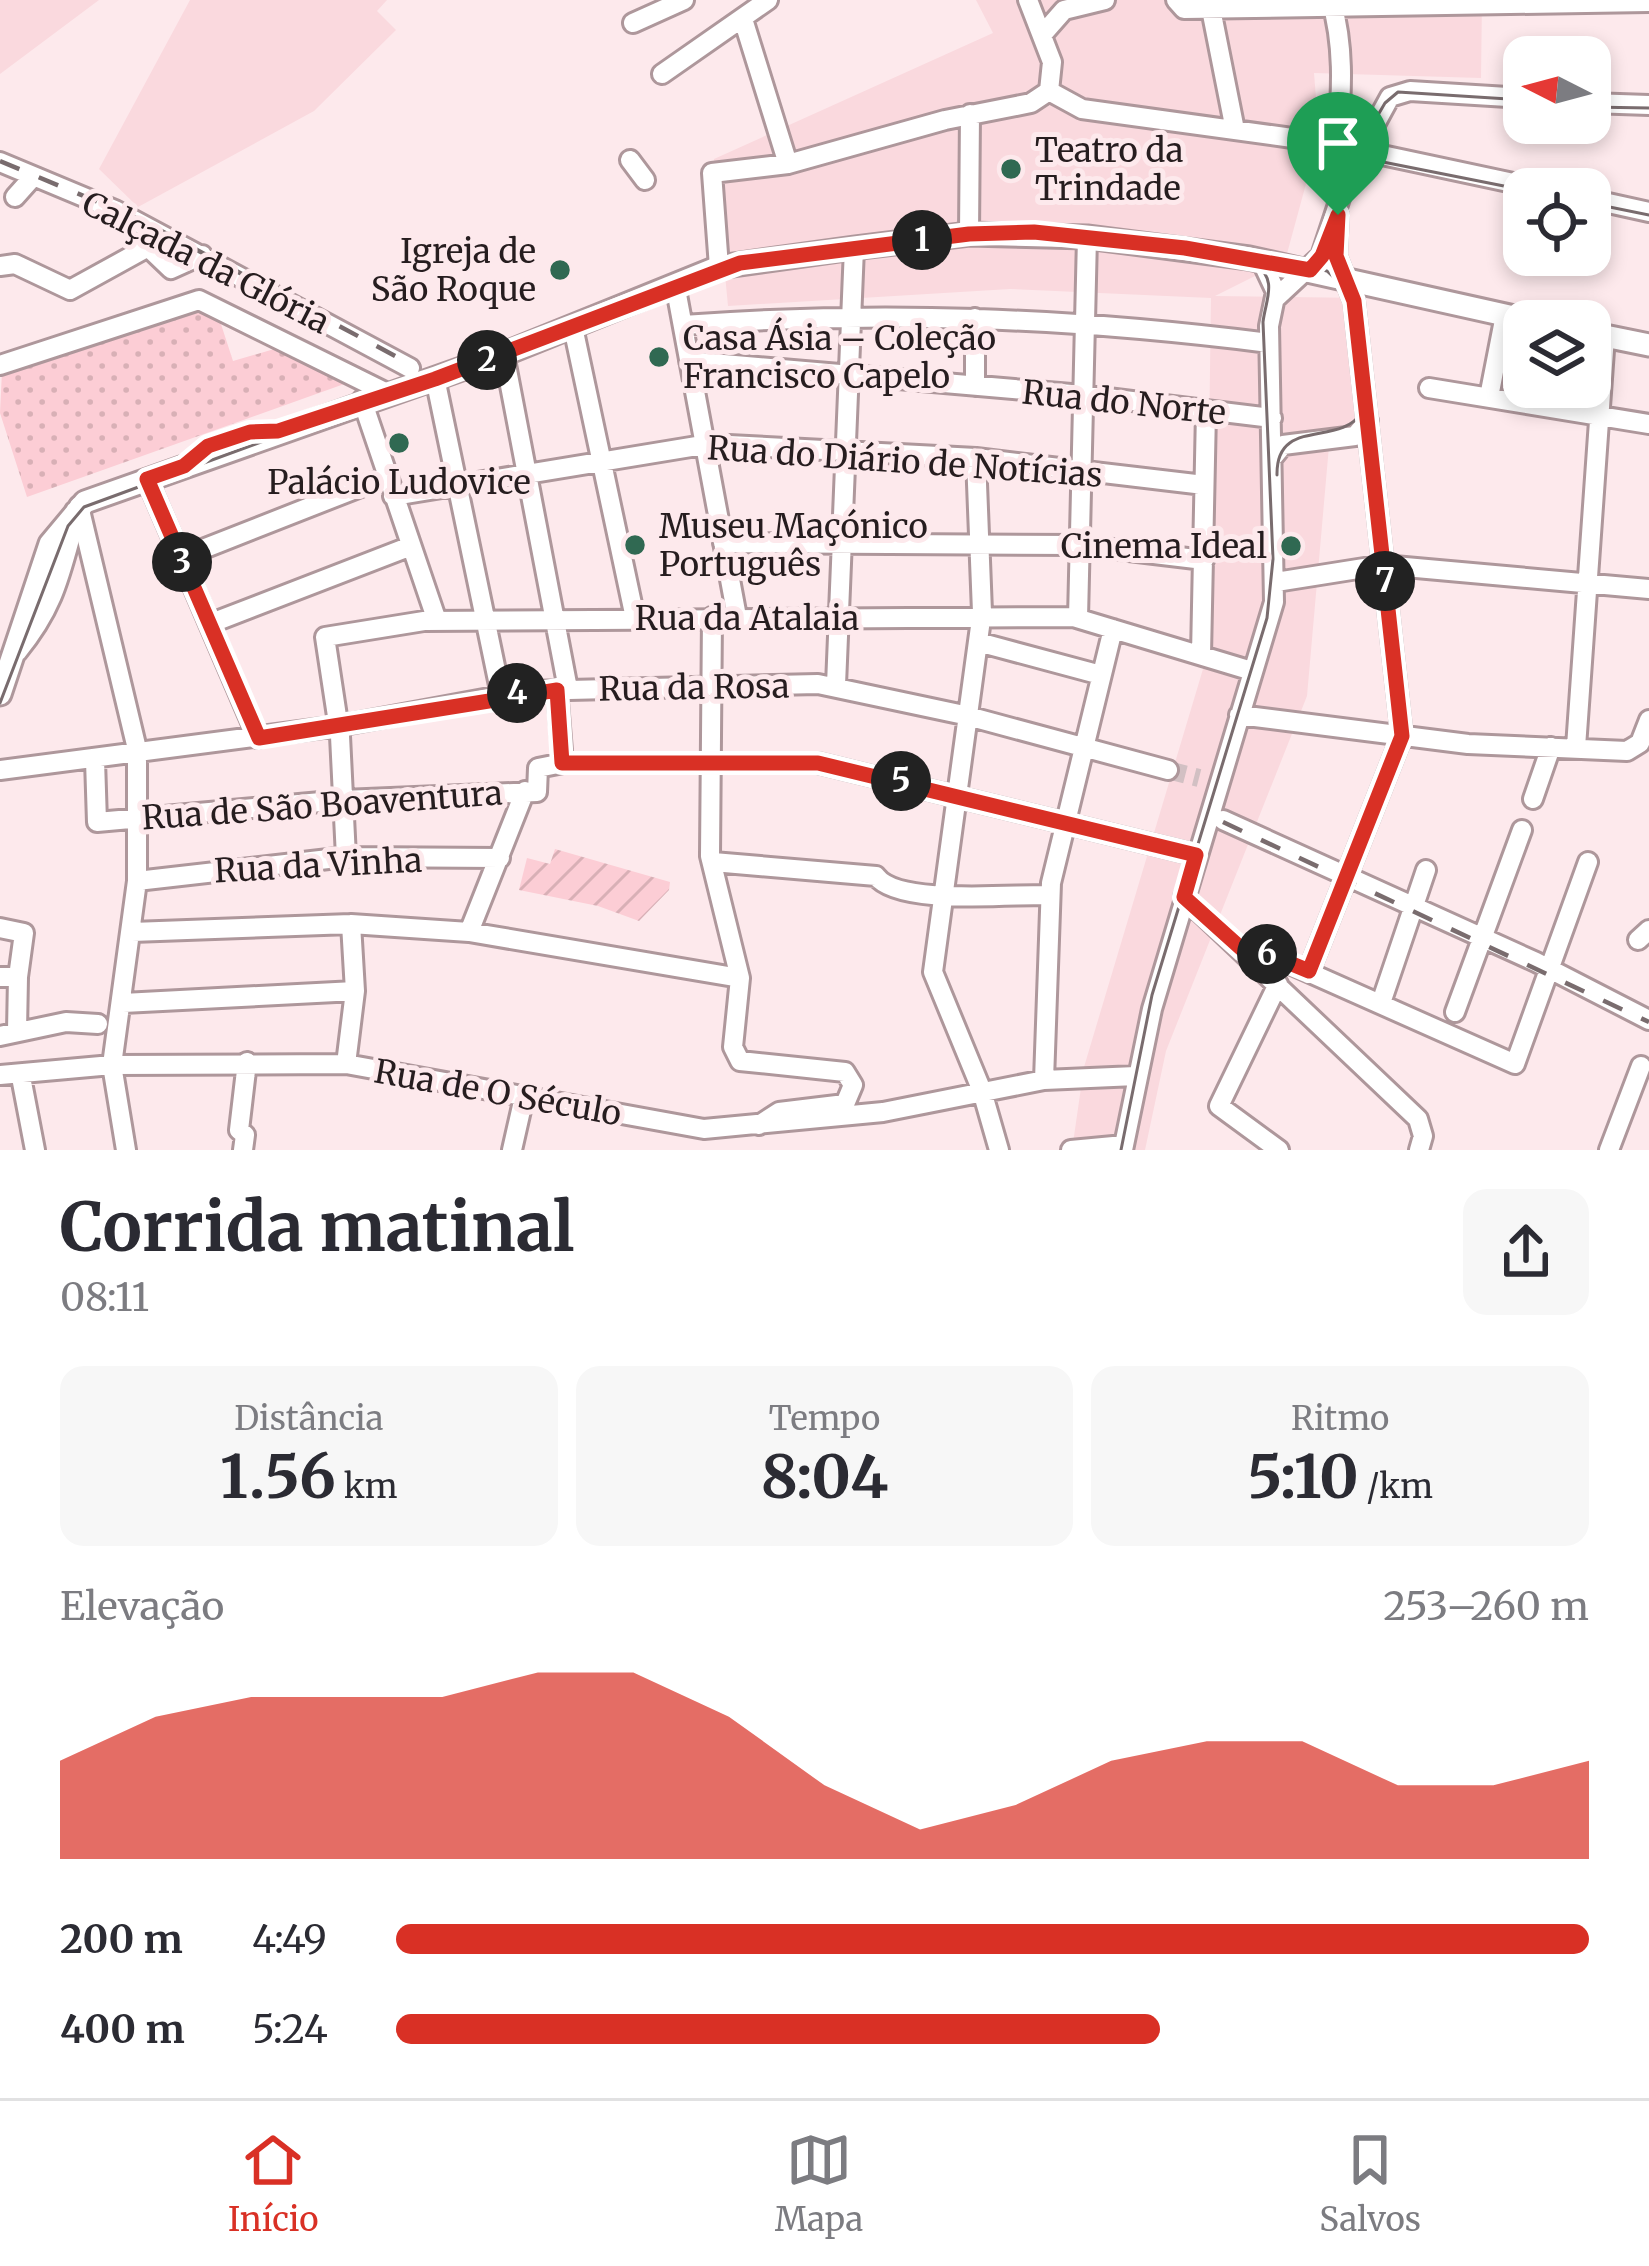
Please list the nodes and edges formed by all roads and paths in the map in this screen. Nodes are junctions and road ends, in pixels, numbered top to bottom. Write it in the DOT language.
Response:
graph roads {
  1 [pos="684,0"];
  2 [pos="768,0"];
  3 [pos="1028,0"];
  4 [pos="1105,0"];
  5 [pos="1573,1"];
  6 [pos="1176,2"];
  7 [pos="1649,2"];
  8 [pos="1331,3"];
  9 [pos="1211,9"];
  10 [pos="742,19"];
  11 [pos="633,22"];
  12 [pos="1042,35"];
  13 [pos="662,74"];
  14 [pos="1049,92"];
  15 [pos="1503,97"];
  16 [pos="1611,104"];
  17 [pos="1649,105"];
  18 [pos="970,114"];
  19 [pos="1235,130"];
  20 [pos="1336,141"];
  21 [pos="1358,153"];
  22 [pos="630,160"];
  23 [pos="0,162"];
  24 [pos="788,164"];
  25 [pos="32,178"];
  26 [pos="645,180"];
  27 [pos="1503,182"];
  28 [pos="14,197"];
  29 [pos="1611,204"];
  30 [pos="1649,212"];
  31 [pos="1338,215"];
  32 [pos="969,234"];
  33 [pos="1087,236"];
  34 [pos="854,248"];
  35 [pos="202,255"];
  36 [pos="1262,260"];
  37 [pos="0,266"];
  38 [pos="718,268"];
  39 [pos="1310,270"];
  40 [pos="1350,283"];
  41 [pos="675,284"];
  42 [pos="1276,298"];
  43 [pos="1503,315"];
  44 [pos="850,316"];
  45 [pos="975,318"];
  46 [pos="1084,320"];
  47 [pos="683,326"];
  48 [pos="1503,326"];
  49 [pos="573,327"];
  50 [pos="1611,337"];
  51 [pos="1269,344"];
  52 [pos="1649,345"];
  53 [pos="504,354"];
  54 [pos="689,362"];
  55 [pos="0,365"];
  56 [pos="410,368"];
  57 [pos="848,374"];
  58 [pos="435,379"];
  59 [pos="975,386"];
  60 [pos="1429,388"];
  61 [pos="385,392"];
  62 [pos="1083,395"];
  63 [pos="1490,397"];
  64 [pos="362,400"];
  65 [pos="1598,408"];
  66 [pos="1206,411"];
  67 [pos="1598,415"];
  68 [pos="1272,420"];
  69 [pos="1368,421"];
  70 [pos="1649,424"];
  71 [pos="1308,442"];
  72 [pos="704,445"];
  73 [pos="844,452"];
  74 [pos="1274,456"];
  75 [pos="976,458"];
  76 [pos="602,464"];
  77 [pos="1084,469"];
  78 [pos="529,475"];
  79 [pos="147,479"];
  80 [pos="1204,485"];
  81 [pos="390,486"];
  82 [pos="457,486"];
  83 [pos="79,506"];
  84 [pos="723,542"];
  85 [pos="842,542"];
  86 [pos="980,544"];
  87 [pos="1079,545"];
  88 [pos="411,546"];
  89 [pos="180,558"];
  90 [pos="1204,560"];
  91 [pos="1383,565"];
  92 [pos="1276,582"];
  93 [pos="1586,583"];
  94 [pos="1649,589"];
  95 [pos="712,617"];
  96 [pos="737,617"];
  97 [pos="840,617"];
  98 [pos="635,618"];
  99 [pos="982,618"];
  100 [pos="1078,618"];
  101 [pos="437,620"];
  102 [pos="557,620"];
  103 [pos="485,621"];
  104 [pos="209,624"];
  105 [pos="1113,629"];
  106 [pos="978,642"];
  107 [pos="1202,656"];
  108 [pos="1252,670"];
  109 [pos="1101,675"];
  110 [pos="836,685"];
  111 [pos="713,686"];
  112 [pos="563,689"];
  113 [pos="0,694"];
  114 [pos="501,695"];
  115 [pos="1239,715"];
  116 [pos="969,717"];
  117 [pos="1649,720"];
  118 [pos="338,727"];
  119 [pos="1402,736"];
  120 [pos="259,738"];
  121 [pos="1082,747"];
  122 [pos="1551,747"];
  123 [pos="1576,747"];
  124 [pos="1639,751"];
  125 [pos="137,754"];
  126 [pos="95,760"];
  127 [pos="714,761"];
  128 [pos="562,763"];
  129 [pos="0,770"];
  130 [pos="1168,770"];
  131 [pos="531,791"];
  132 [pos="959,796"];
  133 [pos="343,800"];
  134 [pos="1533,800"];
  135 [pos="137,816"];
  136 [pos="1223,820"];
  137 [pos="1064,822"];
  138 [pos="1522,830"];
  139 [pos="1196,855"];
  140 [pos="346,856"];
  141 [pos="500,858"];
  142 [pos="713,862"];
  143 [pos="1588,862"];
  144 [pos="1426,870"];
  145 [pos="1345,875"];
  146 [pos="137,881"];
  147 [pos="1049,895"];
  148 [pos="944,896"];
  149 [pos="1184,897"];
  150 [pos="1413,906"];
  151 [pos="351,924"];
  152 [pos="0,928"];
  153 [pos="132,932"];
  154 [pos="469,932"];
  155 [pos="1481,937"];
  156 [pos="1244,951"];
  157 [pos="1549,970"];
  158 [pos="1309,971"];
  159 [pos="9,977"];
  160 [pos="740,978"];
  161 [pos="1278,984"];
  162 [pos="355,991"];
  163 [pos="1382,997"];
  164 [pos="123,1003"];
  165 [pos="1455,1012"];
  166 [pos="1649,1020"];
  167 [pos="98,1024"];
  168 [pos="9,1034"];
  169 [pos="248,1063"];
  170 [pos="346,1064"];
  171 [pos="112,1065"];
  172 [pos="1641,1066"];
  173 [pos="0,1075"];
  174 [pos="1136,1076"];
  175 [pos="21,1077"];
  176 [pos="1044,1080"];
  177 [pos="982,1091"];
  178 [pos="524,1097"];
  179 [pos="755,1128"];
  180 [pos="244,1143"];
  181 [pos="1124,1148"];
  182 [pos="35,1150"];
  183 [pos="126,1150"];
  184 [pos="512,1150"];
  185 [pos="999,1150"];
  186 [pos="1071,1150"];
  187 [pos="1279,1150"];
  188 [pos="1419,1150"];
  189 [pos="1610,1150"];
  1 -- 11 [label="street"];
  2 -- 10 [label="street"];
  3 -- 12 [label="street"];
  4 -- 12 [label="street"];
  5 -- 7 [label="street"];
  5 -- 8 [label="street"];
  6 -- 9 [label="street"];
  8 -- 9 [label="street"];
  8 -- 20 [label="street"];
  9 -- 19 [label="street"];
  10 -- 13 [label="street"];
  10 -- 24 [label="street"];
  12 -- 14 [label="street"];
  14 -- 18 [label="street"];
  14 -- 19 [label="street"];
  15 -- 21 [label="street"];
  16 -- 17 [label="street"];
  18 -- 24 [label="street"];
  18 -- 32 [label="street"];
  19 -- 20 [label="street"];
  20 -- 21 [label="street"];
  21 -- 27 [label="street"];
  21 -- 31 [label="street"];
  22 -- 26 [label="street"];
  23 -- 25 [label="street, Calçada da Glória"];
  24 -- 38 [label="street"];
  25 -- 28 [label="street"];
  25 -- 35 [label="street, Calçada da Glória"];
  29 -- 30 [label="street"];
  31 -- 39 [label="street"];
  31 -- 40 [label="street"];
  32 -- 33 [label="main road"];
  32 -- 34 [label="main road"];
  33 -- 36 [label="main road"];
  33 -- 46 [label="street"];
  34 -- 38 [label="main road"];
  34 -- 44 [label="street"];
  35 -- 37 [label="street"];
  35 -- 56 [label="street, Calçada da Glória"];
  36 -- 39 [label="main road"];
  36 -- 42 [label="street"];
  38 -- 41 [label="main road"];
  39 -- 40 [label="main road"];
  39 -- 42 [label="street"];
  40 -- 43 [label="main road"];
  40 -- 69 [label="street"];
  41 -- 47 [label="street"];
  41 -- 49 [label="main road"];
  42 -- 51 [label="street"];
  44 -- 45 [label="street"];
  44 -- 47 [label="street"];
  44 -- 57 [label="street"];
  45 -- 46 [label="street"];
  45 -- 59 [label="street"];
  46 -- 51 [label="street"];
  46 -- 62 [label="street"];
  47 -- 54 [label="street"];
  48 -- 63 [label="street"];
  49 -- 53 [label="main road"];
  49 -- 76 [label="street"];
  50 -- 52 [label="main road"];
  51 -- 68 [label="street"];
  53 -- 58 [label="main road"];
  53 -- 78 [label="street"];
  54 -- 57 [label="street, Rua do Norte"];
  54 -- 72 [label="street"];
  55 -- 61 [label="street"];
  57 -- 59 [label="street, Rua do Norte"];
  57 -- 73 [label="street"];
  58 -- 61 [label="main road"];
  58 -- 82 [label="street"];
  59 -- 62 [label="street, Rua do Norte"];
  60 -- 63 [label="street"];
  61 -- 64 [label="main road"];
  62 -- 66 [label="street, Rua do Norte"];
  62 -- 77 [label="street"];
  63 -- 67 [label="street"];
  64 -- 79 [label="main road"];
  64 -- 81 [label="street"];
  65 -- 67 [label="street"];
  66 -- 68 [label="street, Rua do Norte"];
  66 -- 80 [label="street"];
  67 -- 70 [label="street"];
  67 -- 93 [label="street"];
  68 -- 71 [label="street"];
  68 -- 74 [label="street"];
  69 -- 71 [label="street"];
  69 -- 91 [label="street"];
  71 -- 74 [label="street"];
  72 -- 73 [label="street, Rua do Diário de Notícias"];
  72 -- 76 [label="street, Rua do Diário de Notícias"];
  72 -- 84 [label="street"];
  73 -- 75 [label="street, Rua do Diário de Notícias"];
  73 -- 85 [label="street"];
  74 -- 92 [label="street"];
  75 -- 77 [label="street, Rua do Diário de Notícias"];
  75 -- 86 [label="street"];
  76 -- 78 [label="street, Rua do Diário de Notícias"];
  76 -- 98 [label="street"];
  77 -- 80 [label="street, Rua do Diário de Notícias"];
  77 -- 87 [label="street"];
  78 -- 82 [label="street, Rua do Diário de Notícias"];
  78 -- 102 [label="street"];
  79 -- 83 [label="main road"];
  79 -- 89 [label="street"];
  80 -- 90 [label="street"];
  81 -- 82 [label="street, Rua do Diário de Notícias"];
  81 -- 88 [label="street"];
  81 -- 89 [label="street, Rua do Diário de Notícias"];
  82 -- 103 [label="street"];
  83 -- 113 [label="main road"];
  83 -- 125 [label="street"];
  84 -- 85 [label="street"];
  84 -- 96 [label="street"];
  85 -- 86 [label="street"];
  85 -- 97 [label="street"];
  86 -- 87 [label="street"];
  86 -- 99 [label="street"];
  87 -- 90 [label="street"];
  87 -- 100 [label="street"];
  88 -- 101 [label="street"];
  88 -- 104 [label="street"];
  89 -- 104 [label="street"];
  90 -- 107 [label="street"];
  91 -- 92 [label="street"];
  91 -- 93 [label="street"];
  91 -- 119 [label="street"];
  92 -- 108 [label="street"];
  93 -- 94 [label="street"];
  93 -- 123 [label="street"];
  95 -- 96 [label="street, Rua da Atalaia"];
  95 -- 98 [label="street, Rua da Atalaia"];
  95 -- 111 [label="street"];
  96 -- 97 [label="street, Rua da Atalaia"];
  97 -- 99 [label="street, Rua da Atalaia"];
  97 -- 110 [label="street"];
  98 -- 102 [label="street, Rua da Atalaia"];
  99 -- 100 [label="street, Rua da Atalaia"];
  99 -- 106 [label="street"];
  100 -- 105 [label="street, Rua da Atalaia"];
  101 -- 103 [label="street, Rua da Atalaia"];
  101 -- 118 [label="street, Rua da Atalaia"];
  102 -- 103 [label="street, Rua da Atalaia"];
  102 -- 112 [label="street"];
  103 -- 114 [label="street"];
  104 -- 120 [label="street"];
  105 -- 107 [label="street, Rua da Atalaia"];
  105 -- 109 [label="street"];
  106 -- 109 [label="street"];
  106 -- 116 [label="street"];
  107 -- 108 [label="street, Rua da Atalaia"];
  108 -- 115 [label="street"];
  109 -- 121 [label="street"];
  110 -- 111 [label="street, Rua da Rosa"];
  110 -- 116 [label="street, Rua da Rosa"];
  111 -- 112 [label="street, Rua da Rosa"];
  111 -- 127 [label="street"];
  112 -- 114 [label="street, Rua da Rosa"];
  112 -- 128 [label="street"];
  114 -- 118 [label="street, Rua da Rosa"];
  115 -- 119 [label="street"];
  115 -- 139 [label="street"];
  116 -- 121 [label="street, Rua da Rosa"];
  116 -- 132 [label="street"];
  117 -- 124 [label="street"];
  118 -- 120 [label="street, Rua da Rosa"];
  118 -- 133 [label="street"];
  119 -- 122 [label="street"];
  119 -- 145 [label="street"];
  120 -- 125 [label="street, Rua da Rosa"];
  121 -- 130 [label="street, Rua da Rosa"];
  121 -- 137 [label="street"];
  122 -- 123 [label="street"];
  122 -- 134 [label="street"];
  123 -- 124 [label="street"];
  125 -- 126 [label="street, Rua da Rosa"];
  125 -- 135 [label="street"];
  126 -- 129 [label="street, Rua da Rosa"];
  126 -- 135 [label="street, Rua de São Boaventura"];
  127 -- 128 [label="street"];
  127 -- 132 [label="street"];
  127 -- 142 [label="street"];
  128 -- 131 [label="street"];
  131 -- 133 [label="street, Rua de São Boaventura"];
  131 -- 141 [label="street"];
  132 -- 137 [label="street"];
  132 -- 148 [label="street"];
  133 -- 135 [label="street, Rua de São Boaventura"];
  133 -- 140 [label="street"];
  135 -- 146 [label="street"];
  136 -- 145 [label="street"];
  137 -- 139 [label="street"];
  137 -- 147 [label="street"];
  138 -- 155 [label="street"];
  139 -- 149 [label="street"];
  140 -- 141 [label="street, Rua da Vinha"];
  140 -- 146 [label="street, Rua da Vinha"];
  141 -- 154 [label="street"];
  142 -- 148 [label="street"];
  142 -- 160 [label="street"];
  143 -- 157 [label="street"];
  144 -- 150 [label="street"];
  145 -- 150 [label="street"];
  145 -- 158 [label="street"];
  146 -- 153 [label="street"];
  147 -- 148 [label="street"];
  147 -- 176 [label="street"];
  148 -- 177 [label="street"];
  149 -- 156 [label="street"];
  149 -- 174 [label="street"];
  150 -- 155 [label="street"];
  150 -- 163 [label="street"];
  151 -- 153 [label="street"];
  151 -- 154 [label="street"];
  151 -- 162 [label="street"];
  152 -- 159 [label="street"];
  153 -- 164 [label="street"];
  154 -- 160 [label="street"];
  155 -- 157 [label="street"];
  155 -- 165 [label="street"];
  156 -- 158 [label="street"];
  156 -- 161 [label="street"];
  157 -- 158 [label="street"];
  157 -- 166 [label="street"];
  159 -- 168 [label="street"];
  160 -- 179 [label="street"];
  161 -- 187 [label="street"];
  161 -- 188 [label="street"];
  162 -- 164 [label="street"];
  162 -- 170 [label="street"];
  164 -- 171 [label="street"];
  167 -- 168 [label="street"];
  169 -- 170 [label="street, Rua de O Século"];
  169 -- 171 [label="street, Rua de O Século"];
  169 -- 180 [label="street"];
  170 -- 178 [label="street, Rua de O Século"];
  171 -- 175 [label="street, Rua de O Século"];
  171 -- 183 [label="street"];
  172 -- 189 [label="street"];
  173 -- 175 [label="street, Rua de O Século"];
  174 -- 176 [label="street, Rua de O Século"];
  174 -- 181 [label="street"];
  175 -- 182 [label="street"];
  176 -- 177 [label="street, Rua de O Século"];
  177 -- 179 [label="street, Rua de O Século"];
  177 -- 185 [label="street"];
  178 -- 179 [label="street, Rua de O Século"];
  178 -- 184 [label="street"];
  181 -- 186 [label="street"];
}
